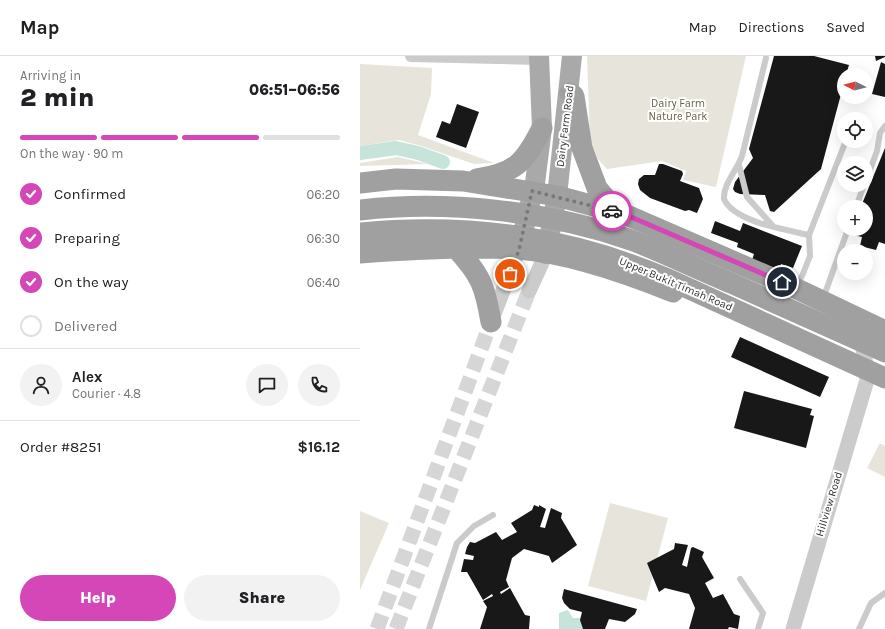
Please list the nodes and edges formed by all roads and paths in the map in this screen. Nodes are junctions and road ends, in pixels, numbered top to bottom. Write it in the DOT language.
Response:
graph roads {
  1 [pos="411,56"];
  2 [pos="428,56"];
  3 [pos="572,56"];
  4 [pos="442,57"];
  5 [pos="539,57"];
  6 [pos="766,58"];
  7 [pos="570,93"];
  8 [pos="885,126"];
  9 [pos="542,128"];
  10 [pos="843,148"];
  11 [pos="873,162"];
  12 [pos="739,165"];
  13 [pos="463,181"];
  14 [pos="360,183"];
  15 [pos="532,191"];
  16 [pos="557,196"];
  17 [pos="360,210"];
  18 [pos="624,214"];
  19 [pos="773,226"];
  20 [pos="360,233"];
  21 [pos="808,235"];
  22 [pos="846,236"];
  23 [pos="455,247"];
  24 [pos="519,250"];
  25 [pos="360,253"];
  26 [pos="546,254"];
  27 [pos="795,288"];
  28 [pos="529,291"];
  29 [pos="823,300"];
  30 [pos="845,310"];
  31 [pos="491,322"];
  32 [pos="885,331"];
  33 [pos="885,352"];
  34 [pos="885,358"];
  35 [pos="879,382"];
  36 [pos="493,515"];
  37 [pos="740,579"];
  38 [pos="885,593"];
  39 [pos="428,629"];
  40 [pos="758,629"];
  41 [pos="793,629"];
  42 [pos="859,629"];
  1 -- 2 [label="street"];
  2 -- 4 [label="street"];
  3 -- 7 [label="main road, Dairy Farm Road"];
  4 -- 5 [label="street"];
  5 -- 9 [label="main road, Dairy Farm Road"];
  6 -- 12 [label="lane"];
  7 -- 16 [label="main road, Dairy Farm Road"];
  7 -- 18 [label="highway"];
  8 -- 11 [label="lane"];
  9 -- 13 [label="highway"];
  9 -- 15 [label="main road, Dairy Farm Road"];
  10 -- 21 [label="lane"];
  12 -- 19 [label="lane"];
  12 -- 19 [label="lane"];
  13 -- 14 [label="highway"];
  13 -- 15 [label="highway"];
  15 -- 16 [label="highway"];
  15 -- 24 [label="main road, Dairy Farm Road"];
  16 -- 18 [label="highway"];
  16 -- 26 [label="main road, Dairy Farm Road"];
  17 -- 33 [label="highway, Upper Bukit Timah Road, bridge"];
  18 -- 27 [label="highway"];
  19 -- 21 [label="lane"];
  20 -- 35 [label="highway, Upper Bukit Timah Road, bridge"];
  21 -- 27 [label="lane"];
  22 -- 29 [label="lane"];
  23 -- 24 [label="highway"];
  23 -- 25 [label="highway"];
  23 -- 31 [label="highway"];
  24 -- 26 [label="highway"];
  24 -- 31 [label="street"];
  26 -- 28 [label="street"];
  26 -- 35 [label="highway"];
  27 -- 29 [label="highway"];
  29 -- 30 [label="highway"];
  30 -- 32 [label="highway"];
  30 -- 35 [label="street"];
  34 -- 35 [label="street"];
  35 -- 41 [label="street, Hillview Road"];
  36 -- 39 [label="lane"];
  37 -- 40 [label="lane"];
  38 -- 42 [label="lane"];
}
